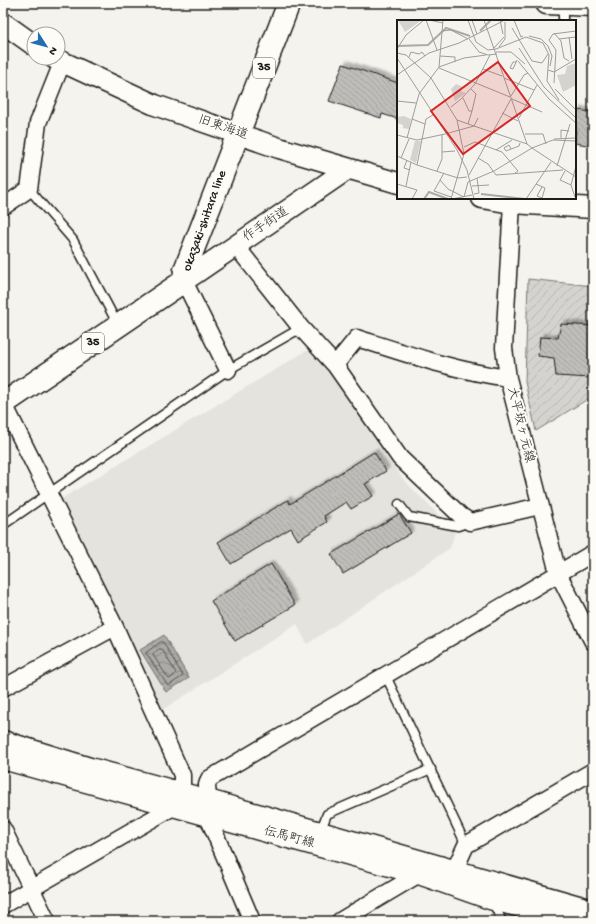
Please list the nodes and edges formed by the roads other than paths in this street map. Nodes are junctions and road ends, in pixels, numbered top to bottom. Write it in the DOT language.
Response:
graph roads {
  1 [pos="289,3"];
  2 [pos="593,5"];
  3 [pos="558,9"];
  4 [pos="3,23"];
  5 [pos="26,39"];
  6 [pos="66,64"];
  7 [pos="56,66"];
  8 [pos="238,133"];
  9 [pos="348,170"];
  10 [pos="397,183"];
  11 [pos="29,189"];
  12 [pos="498,199"];
  13 [pos="514,200"];
  14 [pos="3,207"];
  15 [pos="593,208"];
  16 [pos="236,246"];
  17 [pos="184,281"];
  18 [pos="119,325"];
  19 [pos="301,328"];
  20 [pos="335,365"];
  21 [pos="228,370"];
  22 [pos="508,378"];
  23 [pos="3,403"];
  24 [pos="49,493"];
  25 [pos="399,504"];
  26 [pos="540,506"];
  27 [pos="470,522"];
  28 [pos="3,525"];
  29 [pos="593,552"];
  30 [pos="558,573"];
  31 [pos="115,627"];
  32 [pos="593,642"];
  33 [pos="385,674"];
  34 [pos="3,688"];
  35 [pos="3,742"];
  36 [pos="3,759"];
  37 [pos="431,769"];
  38 [pos="593,771"];
  39 [pos="177,800"];
  40 [pos="208,808"];
  41 [pos="3,829"];
  42 [pos="320,832"];
  43 [pos="466,845"];
  44 [pos="455,869"];
  45 [pos="419,874"];
  46 [pos="31,887"];
  47 [pos="490,899"];
  48 [pos="3,905"];
  49 [pos="593,910"];
  50 [pos="47,921"];
  51 [pos="252,921"];
  52 [pos="340,921"];
  53 [pos="502,921"];
  54 [pos="573,921"];
  1 -- 8 [label="main road, okazaki-shitara line / 35"];
  2 -- 3 [label="main road"];
  4 -- 5 [label="street"];
  6 -- 8 [label="street, 旧東海道"];
  7 -- 11 [label="street"];
  8 -- 9 [label="street, 旧東海道"];
  8 -- 17 [label="main road, okazaki-shitara line / 35"];
  9 -- 10 [label="street, 旧東海道"];
  9 -- 16 [label="street, 作手街道"];
  11 -- 14 [label="street"];
  11 -- 18 [label="lane"];
  12 -- 13 [label="street"];
  13 -- 15 [label="street"];
  13 -- 22 [label="street, 大平坂ヶ元線"];
  16 -- 17 [label="street, 作手街道"];
  16 -- 19 [label="street"];
  17 -- 18 [label="main road, okazaki-shitara line / 35"];
  17 -- 21 [label="street"];
  18 -- 23 [label="main road, okazaki-shitara line / 35"];
  19 -- 20 [label="street"];
  19 -- 21 [label="lane"];
  20 -- 22 [label="street"];
  20 -- 27 [label="street"];
  21 -- 24 [label="lane"];
  22 -- 26 [label="street, 大平坂ヶ元線"];
  23 -- 24 [label="street"];
  24 -- 28 [label="lane"];
  24 -- 31 [label="street"];
  25 -- 27 [label="lane"];
  26 -- 27 [label="street"];
  26 -- 30 [label="street, 大平坂ヶ元線"];
  29 -- 30 [label="street"];
  30 -- 32 [label="street, 大平坂ヶ元線"];
  30 -- 33 [label="street"];
  31 -- 34 [label="street"];
  31 -- 39 [label="street"];
  33 -- 37 [label="lane"];
  33 -- 40 [label="street"];
  35 -- 39 [label="street, 伝馬町線"];
  36 -- 39 [label="street, 伝馬町線"];
  37 -- 42 [label="lane"];
  37 -- 43 [label="lane"];
  38 -- 43 [label="street"];
  39 -- 40 [label="street, 伝馬町線"];
  39 -- 46 [label="street"];
  40 -- 42 [label="street, 伝馬町線"];
  40 -- 45 [label="street, 伝馬町線"];
  40 -- 51 [label="street"];
  41 -- 46 [label="street"];
  42 -- 44 [label="street, 伝馬町線"];
  43 -- 44 [label="street"];
  44 -- 49 [label="street, 伝馬町線"];
  45 -- 47 [label="street, 伝馬町線"];
  45 -- 52 [label="street"];
  46 -- 48 [label="street"];
  46 -- 50 [label="street"];
  47 -- 53 [label="lane"];
  47 -- 54 [label="street, 伝馬町線"];
}
